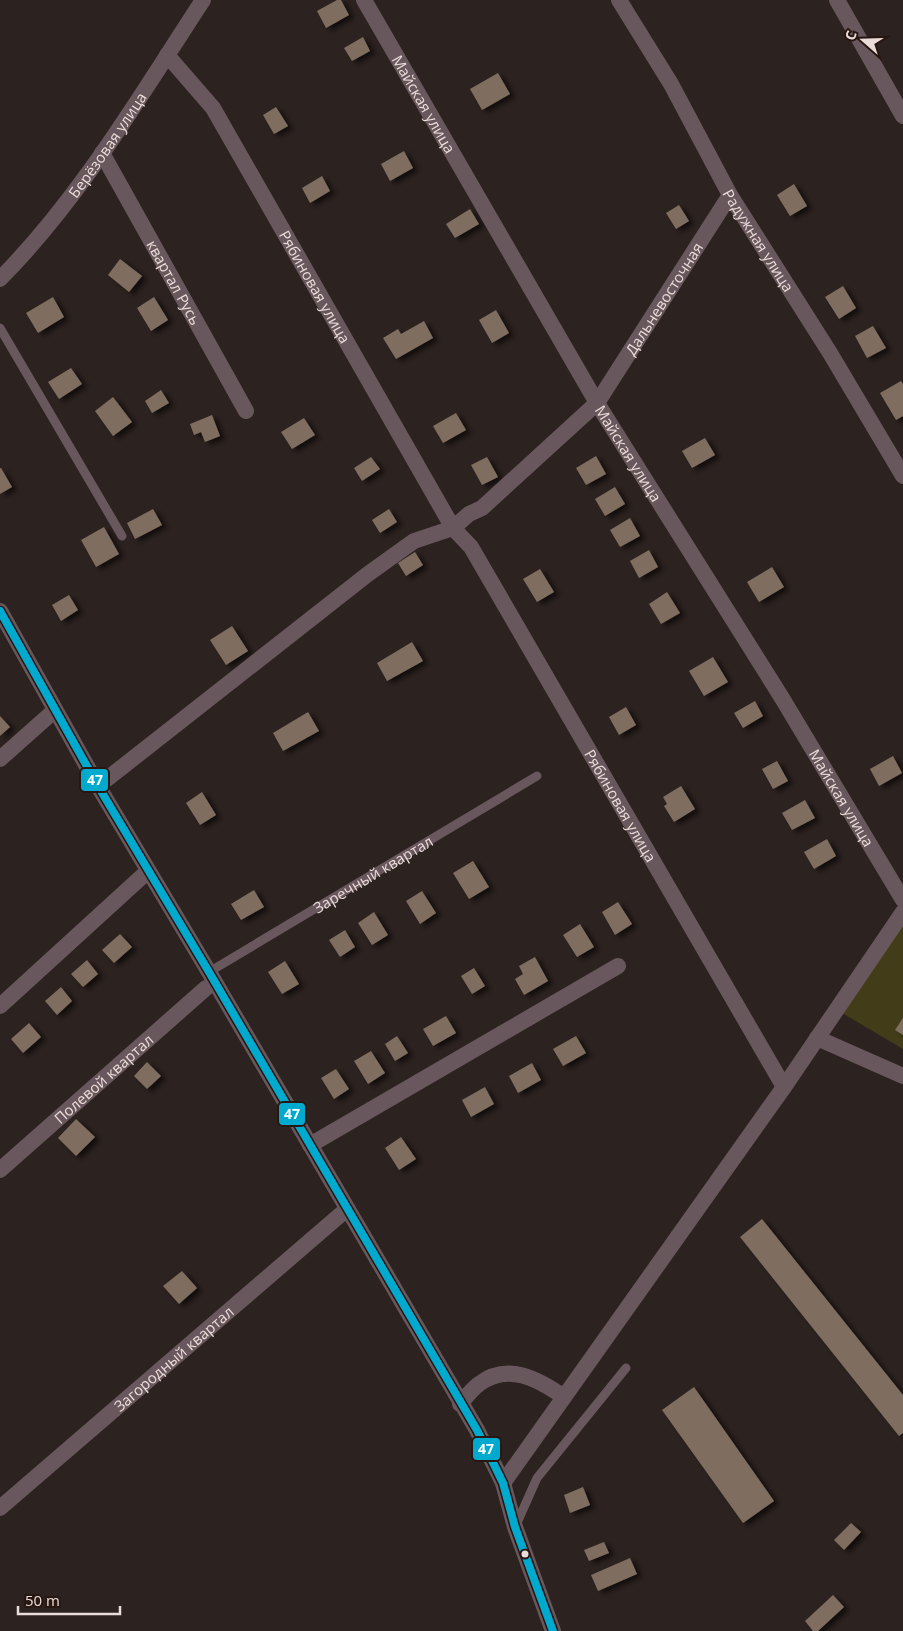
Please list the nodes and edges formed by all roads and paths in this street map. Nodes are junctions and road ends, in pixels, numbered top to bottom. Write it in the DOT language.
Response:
graph roads {
  1 [pos="203,0"];
  2 [pos="364,0"];
  3 [pos="619,0"];
  4 [pos="836,0"];
  5 [pos="167,55"];
  6 [pos="903,116"];
  7 [pos="102,153"];
  8 [pos="730,195"];
  9 [pos="0,279"];
  10 [pos="0,328"];
  11 [pos="597,403"];
  12 [pos="246,411"];
  13 [pos="903,476"];
  14 [pos="453,528"];
  15 [pos="122,536"];
  16 [pos="0,611"];
  17 [pos="54,711"];
  18 [pos="0,759"];
  19 [pos="537,776"];
  20 [pos="98,786"];
  21 [pos="148,871"];
  22 [pos="903,900"];
  23 [pos="903,912"];
  24 [pos="898,929"];
  25 [pos="618,966"];
  26 [pos="209,972"];
  27 [pos="206,988"];
  28 [pos="0,1006"];
  29 [pos="817,1038"];
  30 [pos="903,1076"];
  31 [pos="784,1087"];
  32 [pos="310,1145"];
  33 [pos="0,1170"];
  34 [pos="347,1209"];
  35 [pos="626,1368"];
  36 [pos="564,1397"];
  37 [pos="460,1404"];
  38 [pos="503,1483"];
  39 [pos="0,1508"];
  40 [pos="515,1527"];
  41 [pos="553,1631"];
  1 -- 5 [label="street, Берёзовая улица"];
  2 -- 11 [label="street, Майская улица"];
  3 -- 8 [label="street, Радужная улица"];
  4 -- 6 [label="street"];
  5 -- 7 [label="street, Берёзовая улица"];
  5 -- 14 [label="street, Рябиновая улица"];
  7 -- 9 [label="street, Берёзовая улица"];
  7 -- 12 [label="street, квартал Русь"];
  8 -- 11 [label="street, Дальневосточная"];
  8 -- 13 [label="street, Радужная улица"];
  10 -- 15 [label="lane"];
  11 -- 14 [label="street"];
  11 -- 22 [label="street, Майская улица"];
  14 -- 20 [label="street"];
  14 -- 31 [label="street, Рябиновая улица"];
  16 -- 17 [label="street"];
  17 -- 18 [label="street"];
  17 -- 20 [label="street"];
  19 -- 26 [label="lane, Заречный квартал"];
  20 -- 21 [label="street"];
  21 -- 26 [label="street"];
  21 -- 28 [label="street"];
  23 -- 24 [label="street"];
  24 -- 29 [label="street"];
  25 -- 32 [label="street"];
  26 -- 32 [label="street"];
  27 -- 33 [label="street, Полевой квартал"];
  29 -- 30 [label="street"];
  29 -- 31 [label="street"];
  31 -- 36 [label="street"];
  32 -- 34 [label="street"];
  34 -- 37 [label="street"];
  34 -- 39 [label="street, Загородный квартал"];
  35 -- 40 [label="lane"];
  36 -- 37 [label="street"];
  36 -- 38 [label="street"];
  37 -- 38 [label="street"];
  38 -- 40 [label="street"];
  40 -- 41 [label="street"];
}
